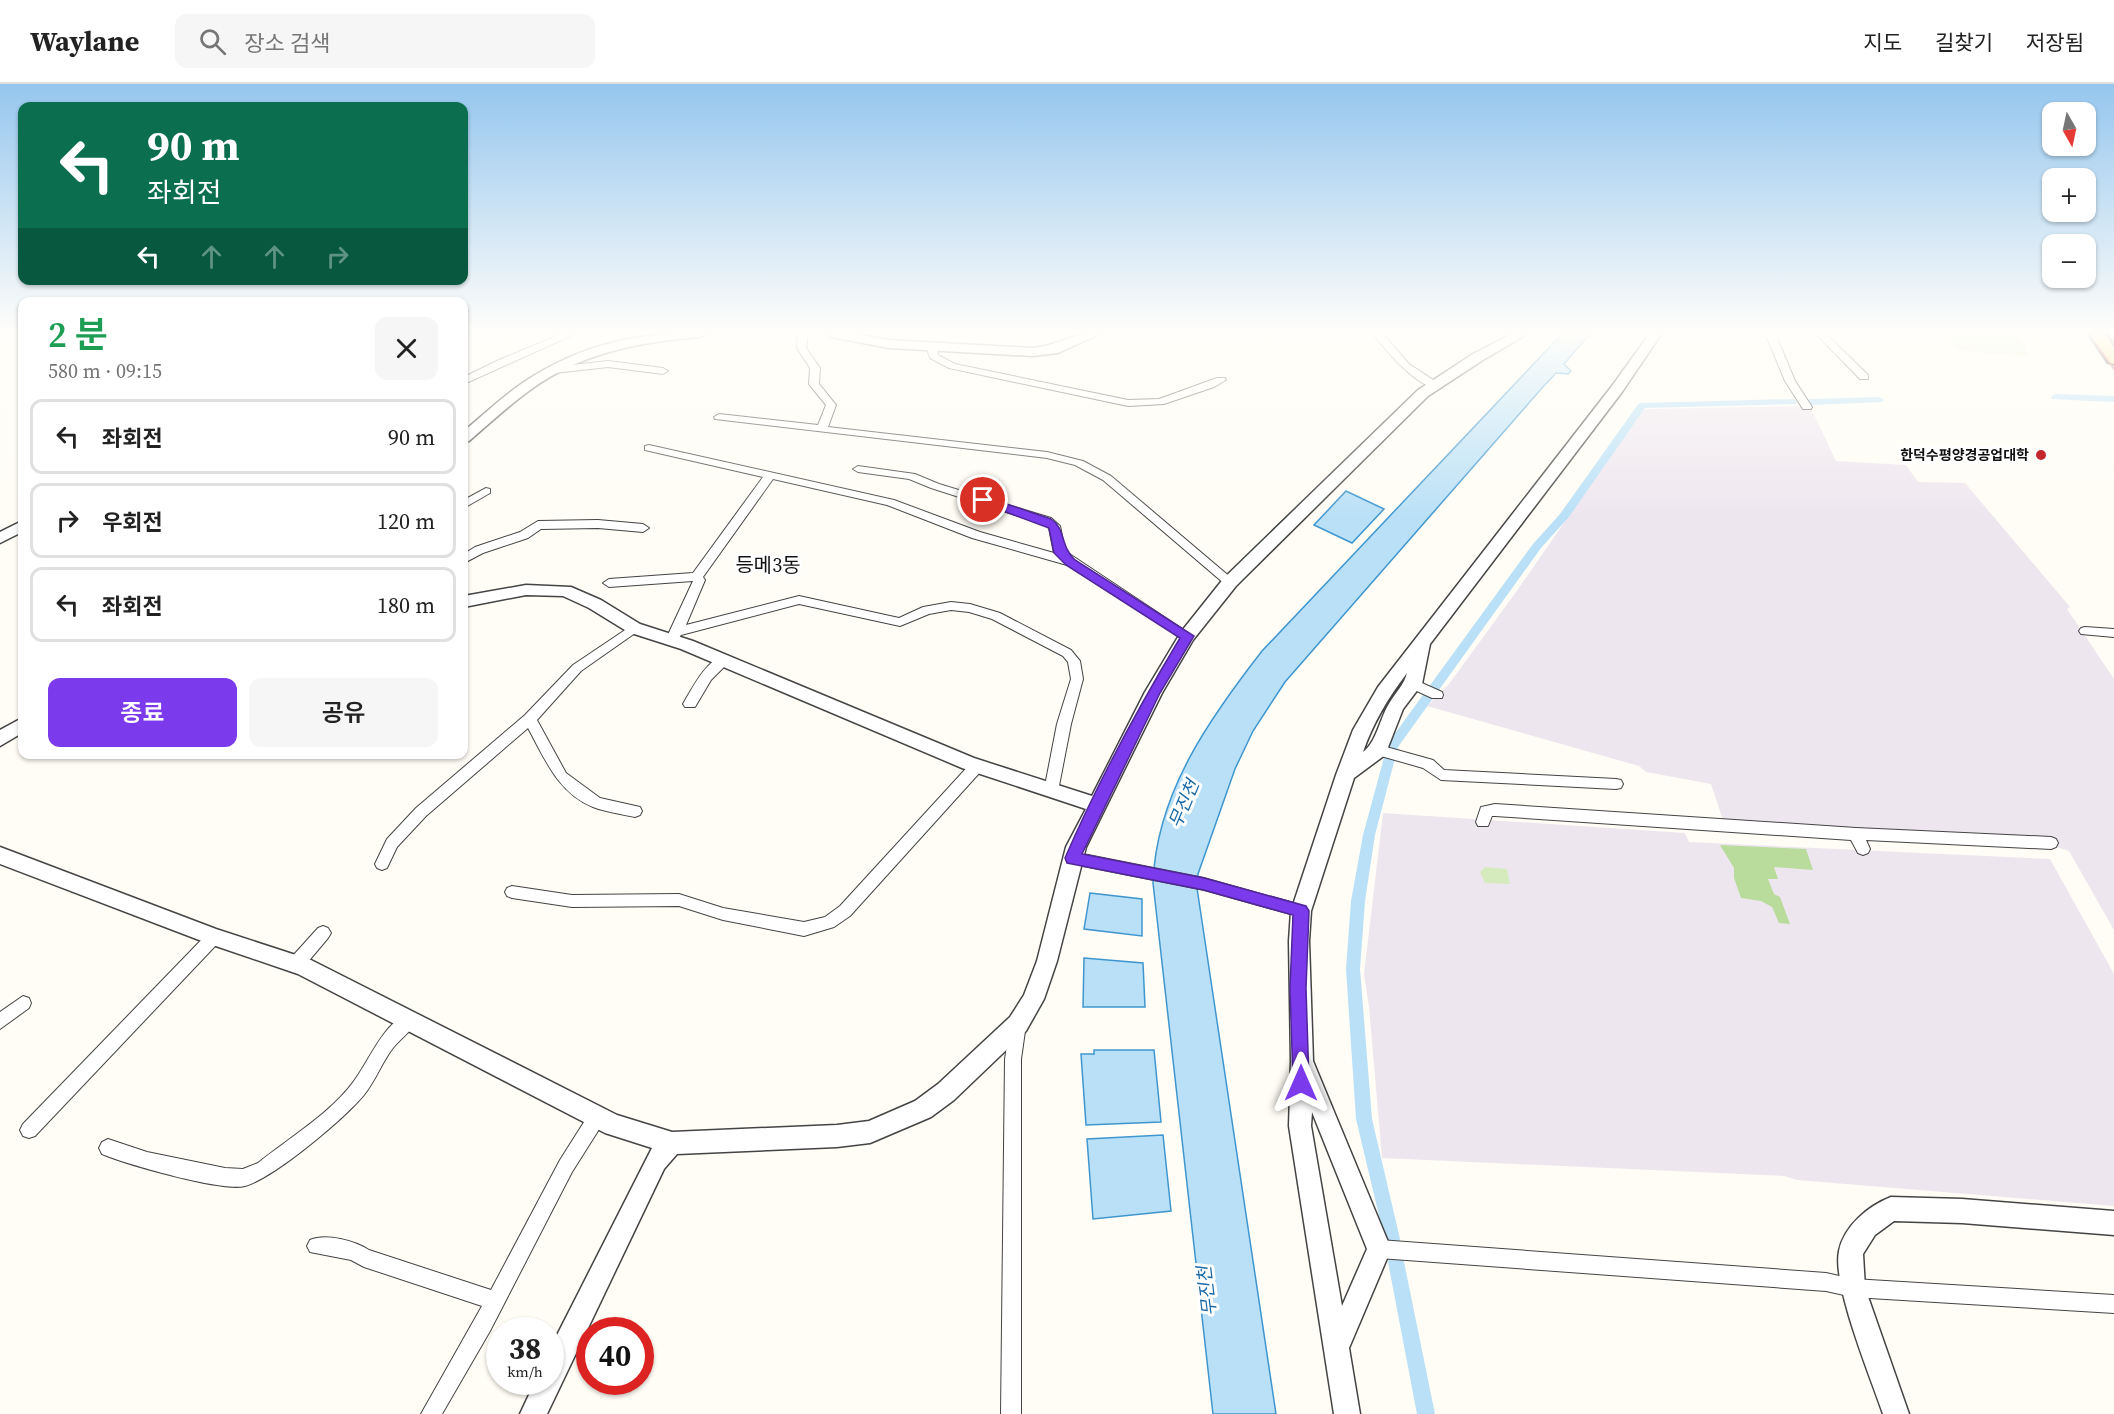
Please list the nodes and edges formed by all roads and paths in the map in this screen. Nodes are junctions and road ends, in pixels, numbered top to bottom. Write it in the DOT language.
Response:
graph roads {
  1 [pos="517,395"];
  2 [pos="823,395"];
  3 [pos="1090,395"];
  4 [pos="1182,395"];
  5 [pos="1423,395"];
  6 [pos="1612,395"];
  7 [pos="1799,395"];
  8 [pos="1807,407"];
  9 [pos="719,417"];
  10 [pos="822,429"];
  11 [pos="468,435"];
  12 [pos="649,448"];
  13 [pos="858,469"];
  14 [pos="770,475"];
  15 [pos="486,491"];
  16 [pos="468,502"];
  17 [pos="18,528"];
  18 [pos="643,528"];
  19 [pos="0,538"];
  20 [pos="468,557"];
  21 [pos="1071,562"];
  22 [pos="697,577"];
  23 [pos="1230,582"];
  24 [pos="609,583"];
  25 [pos="468,600"];
  26 [pos="634,628"];
  27 [pos="2085,631"];
  28 [pos="2114,633"];
  29 [pos="674,636"];
  30 [pos="1187,636"];
  31 [pos="1424,639"];
  32 [pos="724,660"];
  33 [pos="1417,685"];
  34 [pos="1437,695"];
  35 [pos="690,704"];
  36 [pos="530,719"];
  37 [pos="18,728"];
  38 [pos="0,739"];
  39 [pos="1386,752"];
  40 [pos="977,766"];
  41 [pos="1346,774"];
  42 [pos="1616,784"];
  43 [pos="1051,791"];
  44 [pos="1096,805"];
  45 [pos="635,811"];
  46 [pos="1483,822"];
  47 [pos="1856,834"];
  48 [pos="2051,843"];
  49 [pos="1863,849"];
  50 [pos="0,855"];
  51 [pos="1072,858"];
  52 [pos="382,864"];
  53 [pos="512,892"];
  54 [pos="1301,911"];
  55 [pos="324,933"];
  56 [pos="214,937"];
  57 [pos="296,964"];
  58 [pos="23,1003"];
  59 [pos="409,1020"];
  60 [pos="0,1022"];
  61 [pos="1018,1024"];
  62 [pos="1302,1061"];
  63 [pos="597,1117"];
  64 [pos="29,1130"];
  65 [pos="672,1143"];
  66 [pos="108,1148"];
  67 [pos="2114,1223"];
  68 [pos="316,1246"];
  69 [pos="1379,1249"];
  70 [pos="1853,1288"];
  71 [pos="495,1301"];
  72 [pos="2114,1304"];
  73 [pos="1336,1349"];
  74 [pos="564,1351"];
  75 [pos="542,1395"];
  76 [pos="430,1414"];
  77 [pos="533,1414"];
  78 [pos="1011,1414"];
  79 [pos="1347,1414"];
  80 [pos="1896,1414"];
  1 -- 11 [label="street"];
  2 -- 10 [label="street"];
  3 -- 4 [label="street"];
  5 -- 23 [label="street"];
  6 -- 31 [label="street"];
  7 -- 8 [label="street"];
  9 -- 10 [label="street"];
  10 -- 23 [label="street"];
  12 -- 14 [label="street"];
  13 -- 21 [label="street"];
  14 -- 21 [label="street"];
  14 -- 22 [label="street"];
  15 -- 16 [label="street"];
  17 -- 19 [label="street"];
  18 -- 20 [label="street"];
  21 -- 30 [label="street"];
  22 -- 24 [label="street"];
  22 -- 29 [label="street"];
  23 -- 30 [label="street"];
  25 -- 26 [label="street"];
  26 -- 29 [label="street"];
  26 -- 36 [label="street"];
  27 -- 28 [label="street"];
  29 -- 32 [label="street"];
  29 -- 43 [label="street"];
  30 -- 44 [label="street"];
  31 -- 33 [label="street"];
  31 -- 41 [label="street"];
  32 -- 35 [label="street"];
  32 -- 40 [label="street"];
  33 -- 34 [label="street"];
  33 -- 39 [label="street"];
  36 -- 45 [label="street"];
  36 -- 52 [label="street"];
  37 -- 38 [label="street"];
  39 -- 41 [label="street"];
  39 -- 42 [label="street"];
  40 -- 43 [label="street"];
  40 -- 53 [label="street"];
  41 -- 54 [label="street"];
  43 -- 44 [label="street"];
  44 -- 51 [label="street"];
  46 -- 47 [label="street"];
  47 -- 48 [label="street"];
  47 -- 49 [label="street"];
  50 -- 56 [label="street"];
  51 -- 54 [label="street"];
  51 -- 61 [label="street"];
  54 -- 62 [label="street"];
  55 -- 57 [label="street"];
  56 -- 57 [label="street"];
  56 -- 64 [label="street"];
  57 -- 59 [label="street"];
  58 -- 60 [label="street"];
  59 -- 63 [label="street"];
  59 -- 66 [label="street"];
  61 -- 65 [label="street"];
  61 -- 78 [label="street"];
  62 -- 69 [label="street"];
  62 -- 73 [label="street"];
  63 -- 65 [label="street"];
  63 -- 71 [label="street"];
  65 -- 74 [label="street"];
  67 -- 70 [label="street"];
  68 -- 71 [label="street"];
  69 -- 70 [label="street"];
  69 -- 73 [label="street"];
  70 -- 72 [label="street"];
  70 -- 80 [label="street"];
  71 -- 76 [label="street"];
  73 -- 79 [label="street"];
  75 -- 77 [label="street"];
}
